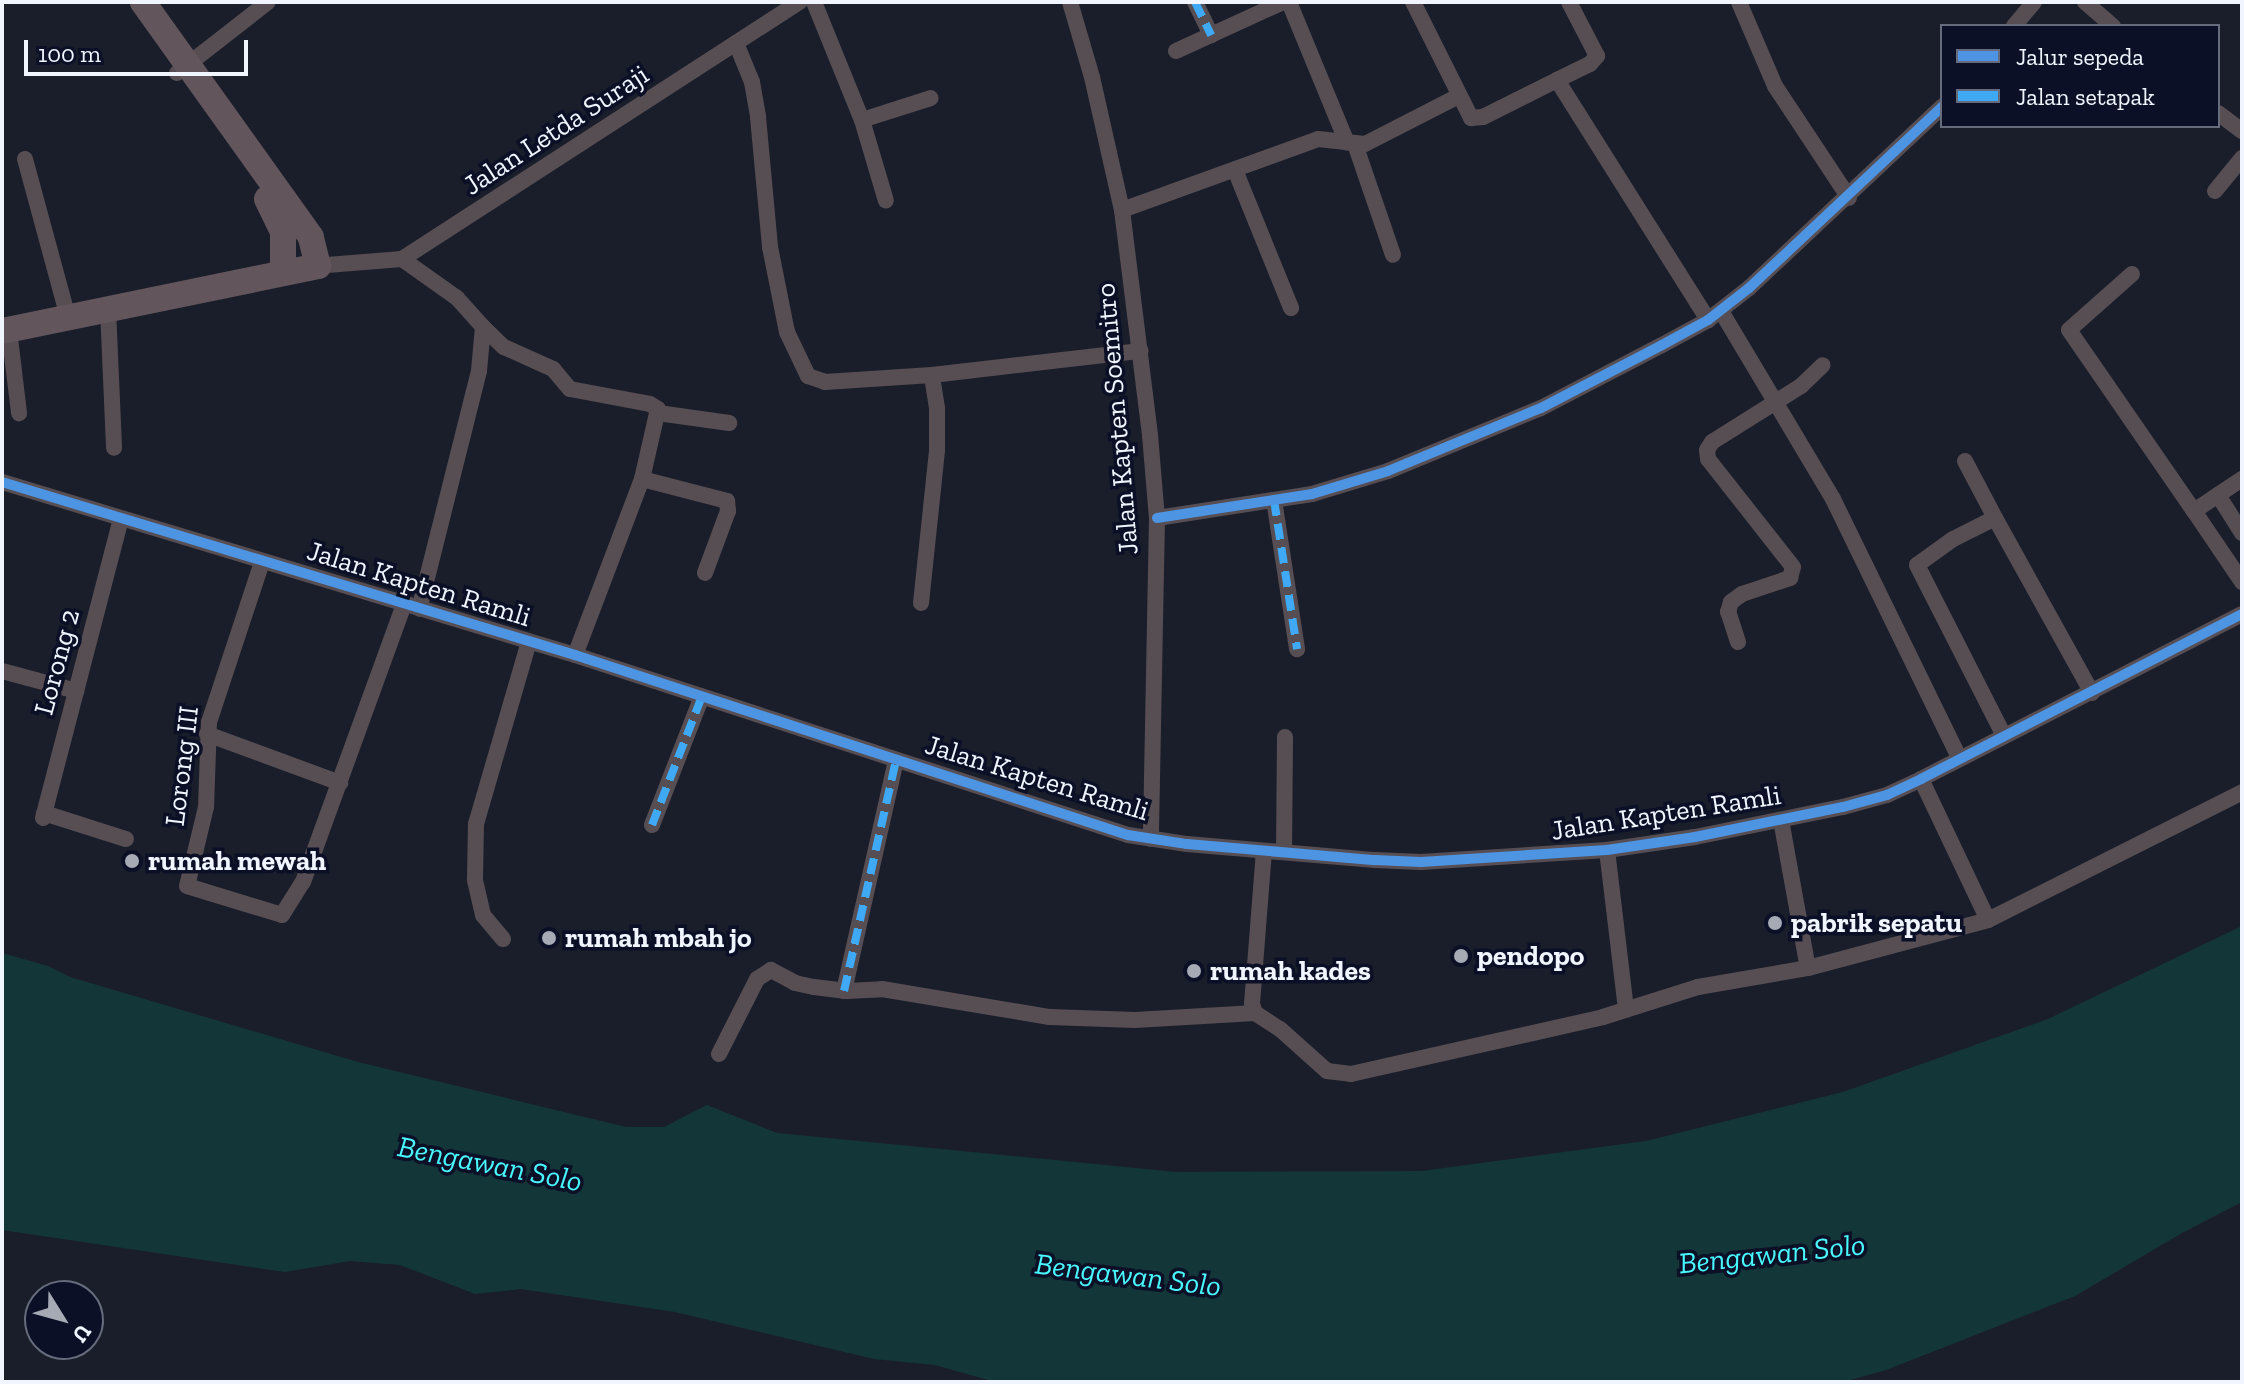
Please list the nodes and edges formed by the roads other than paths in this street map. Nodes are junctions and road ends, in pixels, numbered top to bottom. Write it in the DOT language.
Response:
graph roads {
  1 [pos="127,2"];
  2 [pos="143,2"];
  3 [pos="268,2"];
  4 [pos="800,2"];
  5 [pos="814,2"];
  6 [pos="1070,2"];
  7 [pos="1195,2"];
  8 [pos="1283,2"];
  9 [pos="1289,2"];
  10 [pos="1413,2"];
  11 [pos="1569,2"];
  12 [pos="1739,2"];
  13 [pos="2034,2"];
  14 [pos="2085,2"];
  15 [pos="2016,24"];
  16 [pos="2111,24"];
  17 [pos="1211,35"];
  18 [pos="736,43"];
  19 [pos="1176,51"];
  20 [pos="183,68"];
  21 [pos="1557,80"];
  22 [pos="1459,96"];
  23 [pos="931,98"];
  24 [pos="1940,109"];
  25 [pos="2220,114"];
  26 [pos="862,120"];
  27 [pos="2242,131"];
  28 [pos="1351,144"];
  29 [pos="2242,158"];
  30 [pos="25,159"];
  31 [pos="1235,170"];
  32 [pos="2215,191"];
  33 [pos="1849,198"];
  34 [pos="886,201"];
  35 [pos="1122,210"];
  36 [pos="293,233"];
  37 [pos="406,255"];
  38 [pos="1393,255"];
  39 [pos="323,265"];
  40 [pos="283,271"];
  41 [pos="2132,274"];
  42 [pos="1291,308"];
  43 [pos="108,309"];
  44 [pos="1715,315"];
  45 [pos="68,317"];
  46 [pos="483,327"];
  47 [pos="5,331"];
  48 [pos="1141,351"];
  49 [pos="1823,365"];
  50 [pos="932,375"];
  51 [pos="1779,402"];
  52 [pos="19,413"];
  53 [pos="658,413"];
  54 [pos="729,423"];
  55 [pos="114,448"];
  56 [pos="1965,461"];
  57 [pos="642,479"];
  58 [pos="2242,479"];
  59 [pos="2,482"];
  60 [pos="2218,495"];
  61 [pos="1274,500"];
  62 [pos="2194,511"];
  63 [pos="1157,518"];
  64 [pos="1995,518"];
  65 [pos="121,519"];
  66 [pos="2242,533"];
  67 [pos="262,562"];
  68 [pos="705,573"];
  69 [pos="2242,582"];
  70 [pos="921,603"];
  71 [pos="412,607"];
  72 [pos="2242,614"];
  73 [pos="529,642"];
  74 [pos="1738,642"];
  75 [pos="1297,649"];
  76 [pos="575,655"];
  77 [pos="2,671"];
  78 [pos="76,691"];
  79 [pos="2092,693"];
  80 [pos="702,696"];
  81 [pos="207,734"];
  82 [pos="2004,736"];
  83 [pos="1285,737"];
  84 [pos="1960,759"];
  85 [pos="896,760"];
  86 [pos="1921,779"];
  87 [pos="340,783"];
  88 [pos="2242,792"];
  89 [pos="1781,820"];
  90 [pos="652,825"];
  91 [pos="126,839"];
  92 [pos="1151,839"];
  93 [pos="1607,850"];
  94 [pos="1264,851"];
  95 [pos="1284,852"];
  96 [pos="1988,920"];
  97 [pos="503,939"];
  98 [pos="1808,968"];
  99 [pos="844,991"];
  100 [pos="1626,1010"];
  101 [pos="1255,1013"];
  102 [pos="719,1054"];
  1 -- 20 [label="main road"];
  2 -- 20 [label="main road"];
  3 -- 20 [label="street"];
  4 -- 18 [label="street, Jalan Letda Suraji"];
  5 -- 26 [label="street"];
  6 -- 35 [label="street, Jalan Kapten Soemitro"];
  7 -- 17 [label="street"];
  8 -- 17 [label="street"];
  9 -- 28 [label="street"];
  10 -- 22 [label="street"];
  11 -- 21 [label="street"];
  12 -- 33 [label="street"];
  13 -- 15 [label="street"];
  14 -- 16 [label="street"];
  17 -- 19 [label="street"];
  18 -- 37 [label="street, Jalan Letda Suraji"];
  18 -- 50 [label="street"];
  20 -- 36 [label="main road"];
  21 -- 22 [label="street"];
  21 -- 44 [label="street"];
  22 -- 28 [label="street"];
  23 -- 26 [label="street"];
  24 -- 33 [label="street"];
  25 -- 27 [label="street"];
  26 -- 34 [label="street"];
  28 -- 31 [label="street"];
  28 -- 38 [label="street"];
  29 -- 32 [label="street"];
  30 -- 45 [label="street"];
  31 -- 35 [label="street"];
  31 -- 42 [label="street"];
  33 -- 44 [label="street"];
  35 -- 48 [label="street, Jalan Kapten Soemitro"];
  36 -- 39 [label="main road"];
  36 -- 40 [label="main road"];
  37 -- 39 [label="street, Jalan Letda Suraji"];
  37 -- 46 [label="street"];
  39 -- 40 [label="main road"];
  40 -- 43 [label="main road"];
  41 -- 62 [label="street"];
  43 -- 45 [label="main road"];
  43 -- 55 [label="street"];
  44 -- 51 [label="street"];
  44 -- 61 [label="street"];
  45 -- 47 [label="main road"];
  46 -- 53 [label="street"];
  46 -- 71 [label="street"];
  47 -- 52 [label="street"];
  48 -- 50 [label="street"];
  48 -- 63 [label="street, Jalan Kapten Soemitro"];
  49 -- 51 [label="street"];
  50 -- 70 [label="street"];
  51 -- 74 [label="street"];
  51 -- 84 [label="street"];
  53 -- 54 [label="street"];
  53 -- 57 [label="street"];
  56 -- 64 [label="street"];
  57 -- 68 [label="street"];
  57 -- 76 [label="street"];
  58 -- 60 [label="street"];
  59 -- 65 [label="street, Jalan Kapten Ramli"];
  60 -- 62 [label="street"];
  60 -- 66 [label="street"];
  61 -- 63 [label="street"];
  61 -- 75 [label="street"];
  62 -- 69 [label="street"];
  63 -- 92 [label="street, Jalan Kapten Soemitro"];
  64 -- 79 [label="street"];
  64 -- 82 [label="street"];
  65 -- 67 [label="street, Jalan Kapten Ramli"];
  65 -- 78 [label="street, Lorong 2"];
  67 -- 71 [label="street, Jalan Kapten Ramli"];
  67 -- 81 [label="street, Lorong III"];
  71 -- 73 [label="street, Jalan Kapten Ramli"];
  71 -- 87 [label="street"];
  72 -- 79 [label="street, Jalan Kapten Ramli"];
  73 -- 76 [label="street, Jalan Kapten Ramli"];
  73 -- 97 [label="street"];
  76 -- 80 [label="street, Jalan Kapten Ramli"];
  77 -- 78 [label="street"];
  78 -- 91 [label="street, Lorong 2"];
  79 -- 82 [label="street, Jalan Kapten Ramli"];
  80 -- 85 [label="street, Jalan Kapten Ramli"];
  80 -- 90 [label="street"];
  81 -- 87 [label="street"];
  81 -- 87 [label="street, Lorong III"];
  82 -- 84 [label="street, Jalan Kapten Ramli"];
  83 -- 95 [label="street"];
  84 -- 86 [label="street, Jalan Kapten Ramli"];
  85 -- 92 [label="street, Jalan Kapten Ramli"];
  85 -- 99 [label="street"];
  86 -- 89 [label="street, Jalan Kapten Ramli"];
  86 -- 96 [label="street"];
  88 -- 96 [label="street"];
  89 -- 93 [label="street, Jalan Kapten Ramli"];
  89 -- 98 [label="street"];
  92 -- 94 [label="street, Jalan Kapten Ramli"];
  93 -- 95 [label="street, Jalan Kapten Ramli"];
  93 -- 100 [label="street"];
  94 -- 95 [label="street, Jalan Kapten Ramli"];
  94 -- 101 [label="street"];
  96 -- 98 [label="street"];
  98 -- 100 [label="street"];
  99 -- 101 [label="street"];
  99 -- 102 [label="street"];
  100 -- 101 [label="street"];
}
